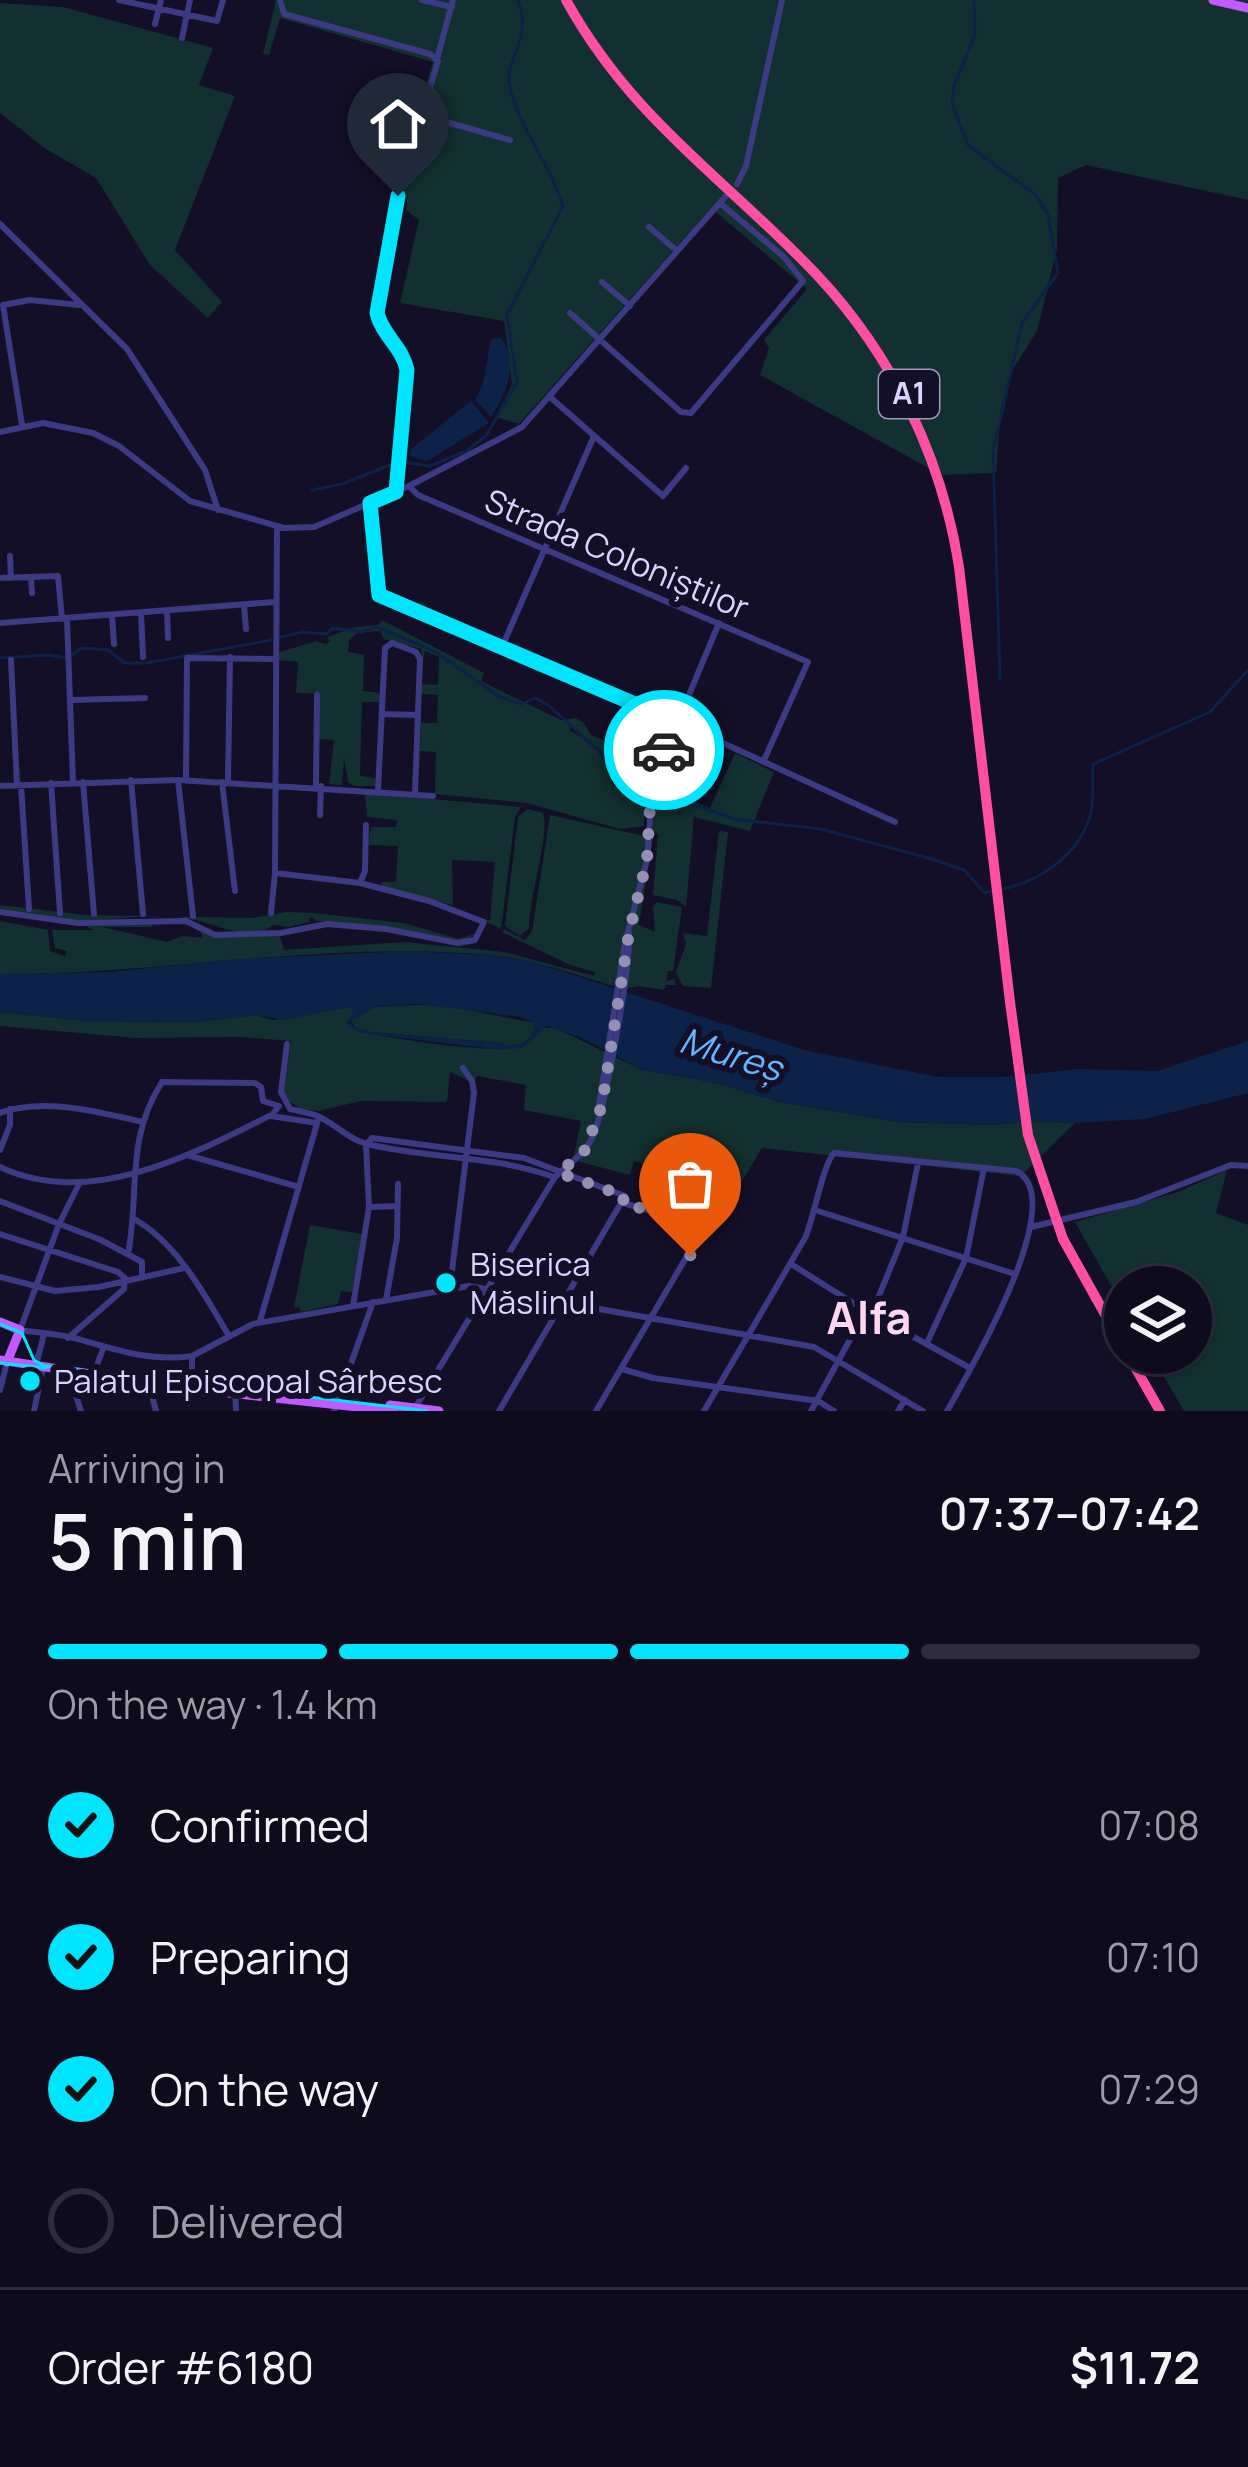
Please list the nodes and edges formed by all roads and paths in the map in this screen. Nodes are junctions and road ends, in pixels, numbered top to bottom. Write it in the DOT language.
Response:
graph roads {
  1 [pos="119,0"];
  2 [pos="190,0"];
  3 [pos="223,0"];
  4 [pos="280,0"];
  5 [pos="422,0"];
  6 [pos="569,0"];
  7 [pos="782,0"];
  8 [pos="1213,0"];
  9 [pos="132,1"];
  10 [pos="453,3"];
  11 [pos="160,4"];
  12 [pos="1248,8"];
  13 [pos="187,14"];
  14 [pos="128,16"];
  15 [pos="155,24"];
  16 [pos="182,38"];
  17 [pos="437,59"];
  18 [pos="422,116"];
  19 [pos="510,140"];
  20 [pos="736,184"];
  21 [pos="0,224"];
  22 [pos="649,227"];
  23 [pos="676,251"];
  24 [pos="602,282"];
  25 [pos="68,290"];
  26 [pos="64,302"];
  27 [pos="82,305"];
  28 [pos="1,306"];
  29 [pos="630,306"];
  30 [pos="570,313"];
  31 [pos="600,340"];
  32 [pos="550,397"];
  33 [pos="22,425"];
  34 [pos="0,432"];
  35 [pos="594,436"];
  36 [pos="686,468"];
  37 [pos="409,486"];
  38 [pos="396,492"];
  39 [pos="370,503"];
  40 [pos="218,510"];
  41 [pos="277,527"];
  42 [pos="544,549"];
  43 [pos="10,556"];
  44 [pos="31,577"];
  45 [pos="0,578"];
  46 [pos="11,578"];
  47 [pos="32,593"];
  48 [pos="274,602"];
  49 [pos="244,605"];
  50 [pos="166,610"];
  51 [pos="141,613"];
  52 [pos="112,616"];
  53 [pos="64,619"];
  54 [pos="0,623"];
  55 [pos="719,623"];
  56 [pos="246,629"];
  57 [pos="168,638"];
  58 [pos="114,644"];
  59 [pos="501,649"];
  60 [pos="143,657"];
  61 [pos="230,657"];
  62 [pos="273,659"];
  63 [pos="11,660"];
  64 [pos="317,695"];
  65 [pos="145,698"];
  66 [pos="70,700"];
  67 [pos="382,714"];
  68 [pos="417,716"];
  69 [pos="677,722"];
  70 [pos="764,760"];
  71 [pos="131,780"];
  72 [pos="182,780"];
  73 [pos="78,782"];
  74 [pos="225,782"];
  75 [pos="51,783"];
  76 [pos="272,783"];
  77 [pos="0,785"];
  78 [pos="19,785"];
  79 [pos="318,786"];
  80 [pos="378,790"];
  81 [pos="415,794"];
  82 [pos="433,796"];
  83 [pos="320,815"];
  84 [pos="895,822"];
  85 [pos="365,824"];
  86 [pos="277,874"];
  87 [pos="360,883"];
  88 [pos="235,891"];
  89 [pos="29,909"];
  90 [pos="0,912"];
  91 [pos="61,913"];
  92 [pos="271,913"];
  93 [pos="94,914"];
  94 [pos="143,914"];
  95 [pos="193,916"];
  96 [pos="287,1044"];
  97 [pos="463,1068"];
  98 [pos="10,1109"];
  99 [pos="0,1113"];
  100 [pos="269,1116"];
  101 [pos="318,1120"];
  102 [pos="143,1122"];
  103 [pos="367,1144"];
  104 [pos="0,1150"];
  105 [pos="187,1155"];
  106 [pos="465,1155"];
  107 [pos="918,1163"];
  108 [pos="1248,1166"];
  109 [pos="0,1167"];
  110 [pos="984,1168"];
  111 [pos="132,1174"];
  112 [pos="557,1175"];
  113 [pos="80,1182"];
  114 [pos="398,1184"];
  115 [pos="299,1187"];
  116 [pos="623,1199"];
  117 [pos="0,1201"];
  118 [pos="397,1206"];
  119 [pos="369,1207"];
  120 [pos="817,1210"];
  121 [pos="136,1220"];
  122 [pos="59,1224"];
  123 [pos="1031,1228"];
  124 [pos="0,1234"];
  125 [pos="903,1238"];
  126 [pos="1066,1238"];
  127 [pos="49,1249"];
  128 [pos="128,1254"];
  129 [pos="966,1258"];
  130 [pos="791,1264"];
  131 [pos="184,1268"];
  132 [pos="1015,1274"];
  133 [pos="0,1277"];
  134 [pos="142,1277"];
  135 [pos="126,1281"];
  136 [pos="450,1287"];
  137 [pos="35,1288"];
  138 [pos="487,1291"];
  139 [pos="386,1300"];
  140 [pos="373,1302"];
  141 [pos="1104,1302"];
  142 [pos="562,1304"];
  143 [pos="352,1306"];
  144 [pos="1104,1307"];
  145 [pos="869,1310"];
  146 [pos="651,1320"];
  147 [pos="0,1322"];
  148 [pos="259,1322"];
  149 [pos="20,1330"];
  150 [pos="44,1334"];
  151 [pos="749,1335"];
  152 [pos="229,1336"];
  153 [pos="68,1337"];
  154 [pos="927,1343"];
  155 [pos="103,1349"];
  156 [pos="192,1356"];
  157 [pos="3,1361"];
  158 [pos="839,1361"];
  159 [pos="40,1366"];
  160 [pos="970,1368"];
  161 [pos="622,1369"];
  162 [pos="67,1370"];
  163 [pos="94,1373"];
  164 [pos="1142,1374"];
  165 [pos="148,1382"];
  166 [pos="192,1384"];
  167 [pos="1,1385"];
  168 [pos="719,1385"];
  169 [pos="235,1391"];
  170 [pos="905,1400"];
  171 [pos="818,1401"];
  172 [pos="337,1405"];
  173 [pos="414,1410"];
  174 [pos="34,1411"];
  175 [pos="81,1411"];
  176 [pos="156,1411"];
  177 [pos="236,1411"];
  178 [pos="394,1411"];
  179 [pos="439,1411"];
  180 [pos="499,1411"];
  181 [pos="596,1411"];
  182 [pos="704,1411"];
  183 [pos="812,1411"];
  184 [pos="834,1411"];
  185 [pos="898,1411"];
  186 [pos="923,1411"];
  187 [pos="946,1411"];
  188 [pos="1163,1411"];
  1 -- 9 [label="street"];
  2 -- 13 [label="street"];
  3 -- 13 [label="street"];
  4 -- 17 [label="street"];
  5 -- 10 [label="street"];
  6 -- 126 [label="highway, A1, bridge"];
  7 -- 20 [label="street"];
  8 -- 12 [label="main road"];
  9 -- 11 [label="street"];
  9 -- 14 [label="street"];
  10 -- 17 [label="street"];
  11 -- 13 [label="street"];
  11 -- 15 [label="street"];
  13 -- 16 [label="street"];
  17 -- 18 [label="street"];
  18 -- 19 [label="street"];
  18 -- 38 [label="street"];
  21 -- 25 [label="street"];
  22 -- 23 [label="street"];
  23 -- 29 [label="street"];
  23 -- 31 [label="street"];
  24 -- 29 [label="street"];
  25 -- 26 [label="street"];
  25 -- 27 [label="street"];
  26 -- 27 [label="street"];
  26 -- 28 [label="street"];
  27 -- 40 [label="street"];
  28 -- 33 [label="street"];
  29 -- 31 [label="street"];
  30 -- 31 [label="street"];
  31 -- 32 [label="street"];
  32 -- 35 [label="street"];
  32 -- 37 [label="street"];
  33 -- 34 [label="street"];
  33 -- 40 [label="street"];
  35 -- 36 [label="street"];
  35 -- 42 [label="street"];
  37 -- 38 [label="street"];
  37 -- 42 [label="street, Strada Coloniștilor"];
  38 -- 39 [label="street"];
  39 -- 41 [label="street"];
  39 -- 59 [label="street"];
  40 -- 41 [label="street"];
  41 -- 48 [label="street"];
  42 -- 55 [label="street, Strada Coloniștilor"];
  42 -- 59 [label="street"];
  43 -- 46 [label="street"];
  44 -- 46 [label="street"];
  44 -- 47 [label="street"];
  44 -- 53 [label="street"];
  45 -- 46 [label="street"];
  48 -- 49 [label="street"];
  48 -- 62 [label="street"];
  49 -- 50 [label="street"];
  49 -- 56 [label="street"];
  50 -- 51 [label="street"];
  50 -- 57 [label="street"];
  51 -- 52 [label="street"];
  51 -- 60 [label="street"];
  52 -- 53 [label="street"];
  52 -- 58 [label="street"];
  53 -- 54 [label="street"];
  53 -- 66 [label="street"];
  55 -- 69 [label="street"];
  55 -- 70 [label="street, Strada Coloniștilor"];
  59 -- 69 [label="street"];
  61 -- 62 [label="street"];
  61 -- 72 [label="street"];
  61 -- 74 [label="street"];
  62 -- 76 [label="street"];
  63 -- 78 [label="street"];
  64 -- 79 [label="street"];
  65 -- 66 [label="street"];
  66 -- 73 [label="street"];
  67 -- 68 [label="street"];
  67 -- 68 [label="street"];
  67 -- 80 [label="street"];
  68 -- 81 [label="street"];
  69 -- 70 [label="street"];
  69 -- 112 [label="street"];
  70 -- 84 [label="street"];
  71 -- 72 [label="street"];
  71 -- 73 [label="street"];
  71 -- 94 [label="street"];
  72 -- 74 [label="street"];
  72 -- 95 [label="street"];
  73 -- 75 [label="street"];
  73 -- 93 [label="street"];
  74 -- 76 [label="street"];
  74 -- 88 [label="street"];
  75 -- 78 [label="street"];
  75 -- 91 [label="street"];
  76 -- 79 [label="street"];
  76 -- 86 [label="street"];
  77 -- 78 [label="street"];
  78 -- 89 [label="street"];
  79 -- 80 [label="street"];
  79 -- 83 [label="street"];
  80 -- 81 [label="street"];
  81 -- 82 [label="street"];
  85 -- 87 [label="street"];
  86 -- 87 [label="street"];
  86 -- 92 [label="street"];
  87 -- 90 [label="street"];
  96 -- 101 [label="street"];
  97 -- 106 [label="street"];
  98 -- 99 [label="street"];
  98 -- 102 [label="street"];
  98 -- 104 [label="street"];
  100 -- 101 [label="street"];
  100 -- 102 [label="street"];
  100 -- 105 [label="street"];
  101 -- 103 [label="street"];
  101 -- 115 [label="street"];
  102 -- 111 [label="street"];
  103 -- 106 [label="street"];
  103 -- 119 [label="street"];
  105 -- 111 [label="street"];
  105 -- 115 [label="street"];
  106 -- 112 [label="street"];
  106 -- 136 [label="street"];
  107 -- 110 [label="street"];
  107 -- 120 [label="street"];
  107 -- 125 [label="street"];
  108 -- 123 [label="street"];
  109 -- 113 [label="street"];
  110 -- 123 [label="street"];
  110 -- 129 [label="street"];
  111 -- 113 [label="street"];
  111 -- 121 [label="street"];
  112 -- 116 [label="street"];
  112 -- 138 [label="street"];
  113 -- 122 [label="street"];
  114 -- 118 [label="street"];
  115 -- 148 [label="street"];
  116 -- 142 [label="street"];
  116 -- 146 [label="street"];
  117 -- 122 [label="street"];
  118 -- 119 [label="street"];
  118 -- 139 [label="street"];
  119 -- 143 [label="street"];
  120 -- 125 [label="street"];
  120 -- 130 [label="street"];
  121 -- 128 [label="street"];
  121 -- 131 [label="street"];
  122 -- 127 [label="street"];
  122 -- 128 [label="street"];
  123 -- 132 [label="street"];
  124 -- 127 [label="street"];
  125 -- 129 [label="street"];
  125 -- 145 [label="street"];
  126 -- 141 [label="highway, A1"];
  126 -- 144 [label="highway, A1"];
  127 -- 135 [label="street"];
  127 -- 137 [label="street"];
  128 -- 134 [label="street"];
  129 -- 132 [label="street"];
  129 -- 154 [label="street"];
  130 -- 145 [label="street"];
  130 -- 151 [label="street"];
  131 -- 134 [label="street"];
  131 -- 152 [label="street"];
  132 -- 160 [label="street"];
  133 -- 137 [label="street"];
  134 -- 135 [label="street"];
  135 -- 137 [label="street"];
  135 -- 153 [label="street"];
  136 -- 138 [label="street"];
  136 -- 139 [label="street"];
  137 -- 149 [label="street"];
  138 -- 142 [label="street"];
  138 -- 173 [label="street"];
  139 -- 140 [label="street"];
  140 -- 143 [label="street"];
  140 -- 172 [label="street"];
  142 -- 146 [label="street"];
  142 -- 180 [label="street"];
  143 -- 148 [label="street"];
  145 -- 154 [label="street"];
  145 -- 158 [label="street"];
  146 -- 151 [label="street"];
  146 -- 161 [label="street"];
  147 -- 149 [label="main road"];
  148 -- 152 [label="street"];
  149 -- 150 [label="street"];
  149 -- 157 [label="main road"];
  150 -- 153 [label="street"];
  150 -- 159 [label="street"];
  151 -- 158 [label="street"];
  151 -- 168 [label="street"];
  152 -- 156 [label="street"];
  153 -- 155 [label="street"];
  154 -- 160 [label="street"];
  155 -- 156 [label="street"];
  155 -- 163 [label="street"];
  156 -- 166 [label="street"];
  157 -- 159 [label="main road"];
  157 -- 167 [label="street"];
  158 -- 170 [label="street"];
  158 -- 171 [label="street"];
  159 -- 162 [label="main road"];
  159 -- 174 [label="street"];
  160 -- 187 [label="street"];
  161 -- 168 [label="street"];
  161 -- 181 [label="street"];
  162 -- 163 [label="main road"];
  162 -- 175 [label="street"];
  163 -- 165 [label="main road"];
  164 -- 188 [label="highway, A1"];
  165 -- 166 [label="main road"];
  165 -- 169 [label="main road"];
  165 -- 176 [label="street"];
  166 -- 169 [label="main road"];
  168 -- 171 [label="street"];
  168 -- 182 [label="street"];
  169 -- 172 [label="main road"];
  169 -- 177 [label="street"];
  170 -- 185 [label="street"];
  170 -- 186 [label="street"];
  171 -- 183 [label="street"];
  171 -- 184 [label="street"];
  172 -- 173 [label="main road"];
  172 -- 178 [label="main road"];
  173 -- 179 [label="main road"];
}
